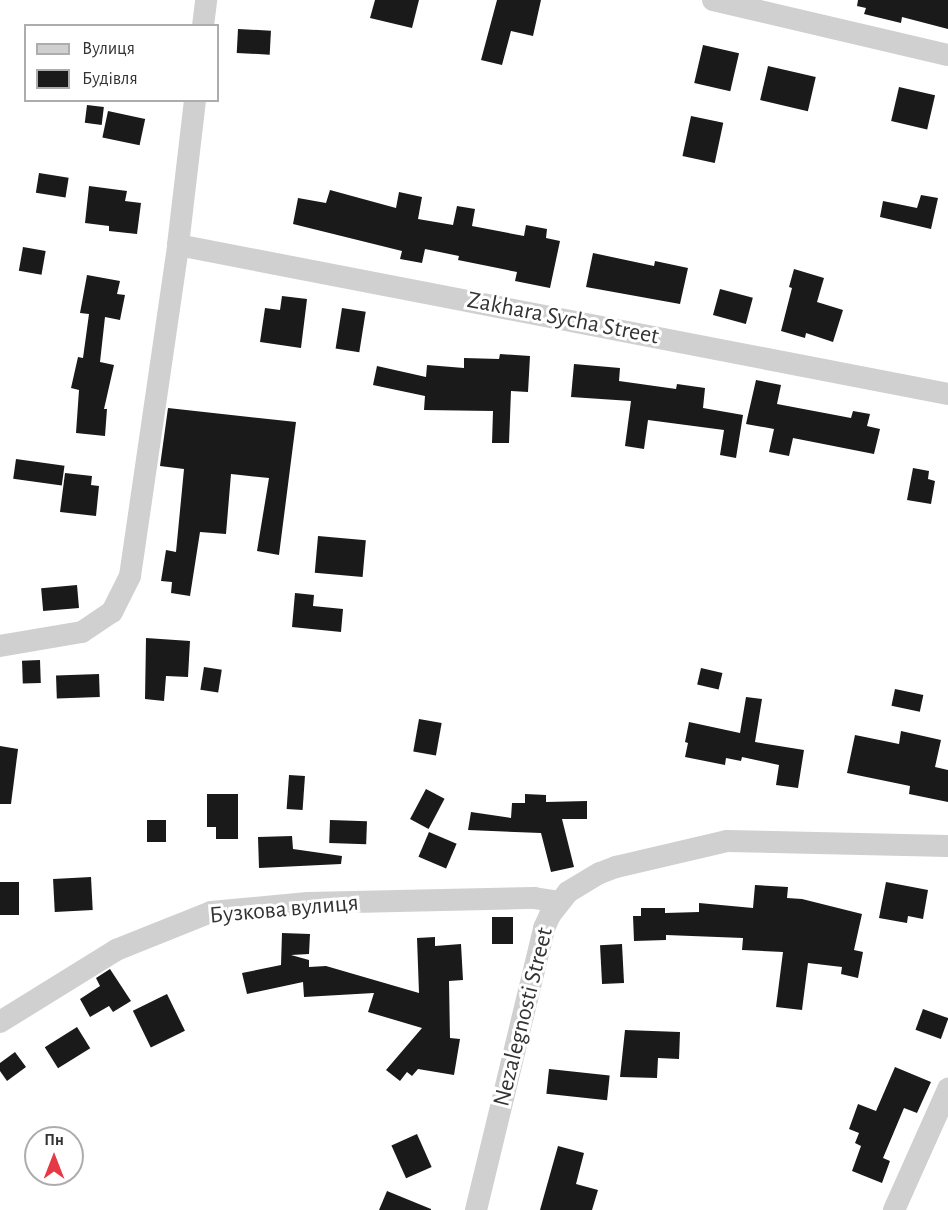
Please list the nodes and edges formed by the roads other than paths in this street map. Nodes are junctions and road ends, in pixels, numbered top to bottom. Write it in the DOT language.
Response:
graph roads {
  1 [pos="206,0"];
  2 [pos="713,0"];
  3 [pos="203,24"];
  4 [pos="948,55"];
  5 [pos="195,102"];
  6 [pos="178,245"];
  7 [pos="948,394"];
  8 [pos="0,646"];
  9 [pos="948,846"];
  10 [pos="559,902"];
  11 [pos="0,1022"];
  12 [pos="948,1089"];
  13 [pos="477,1210"];
  14 [pos="894,1210"];
  1 -- 3 [label="street"];
  2 -- 4 [label="street"];
  5 -- 6 [label="street"];
  6 -- 7 [label="street, Zakhara Sycha Street"];
  6 -- 8 [label="street"];
  9 -- 10 [label="street, Nezalegnosti Street"];
  10 -- 11 [label="street, Бузкова вулиця"];
  10 -- 13 [label="street, Nezalegnosti Street"];
  12 -- 14 [label="street"];
}
